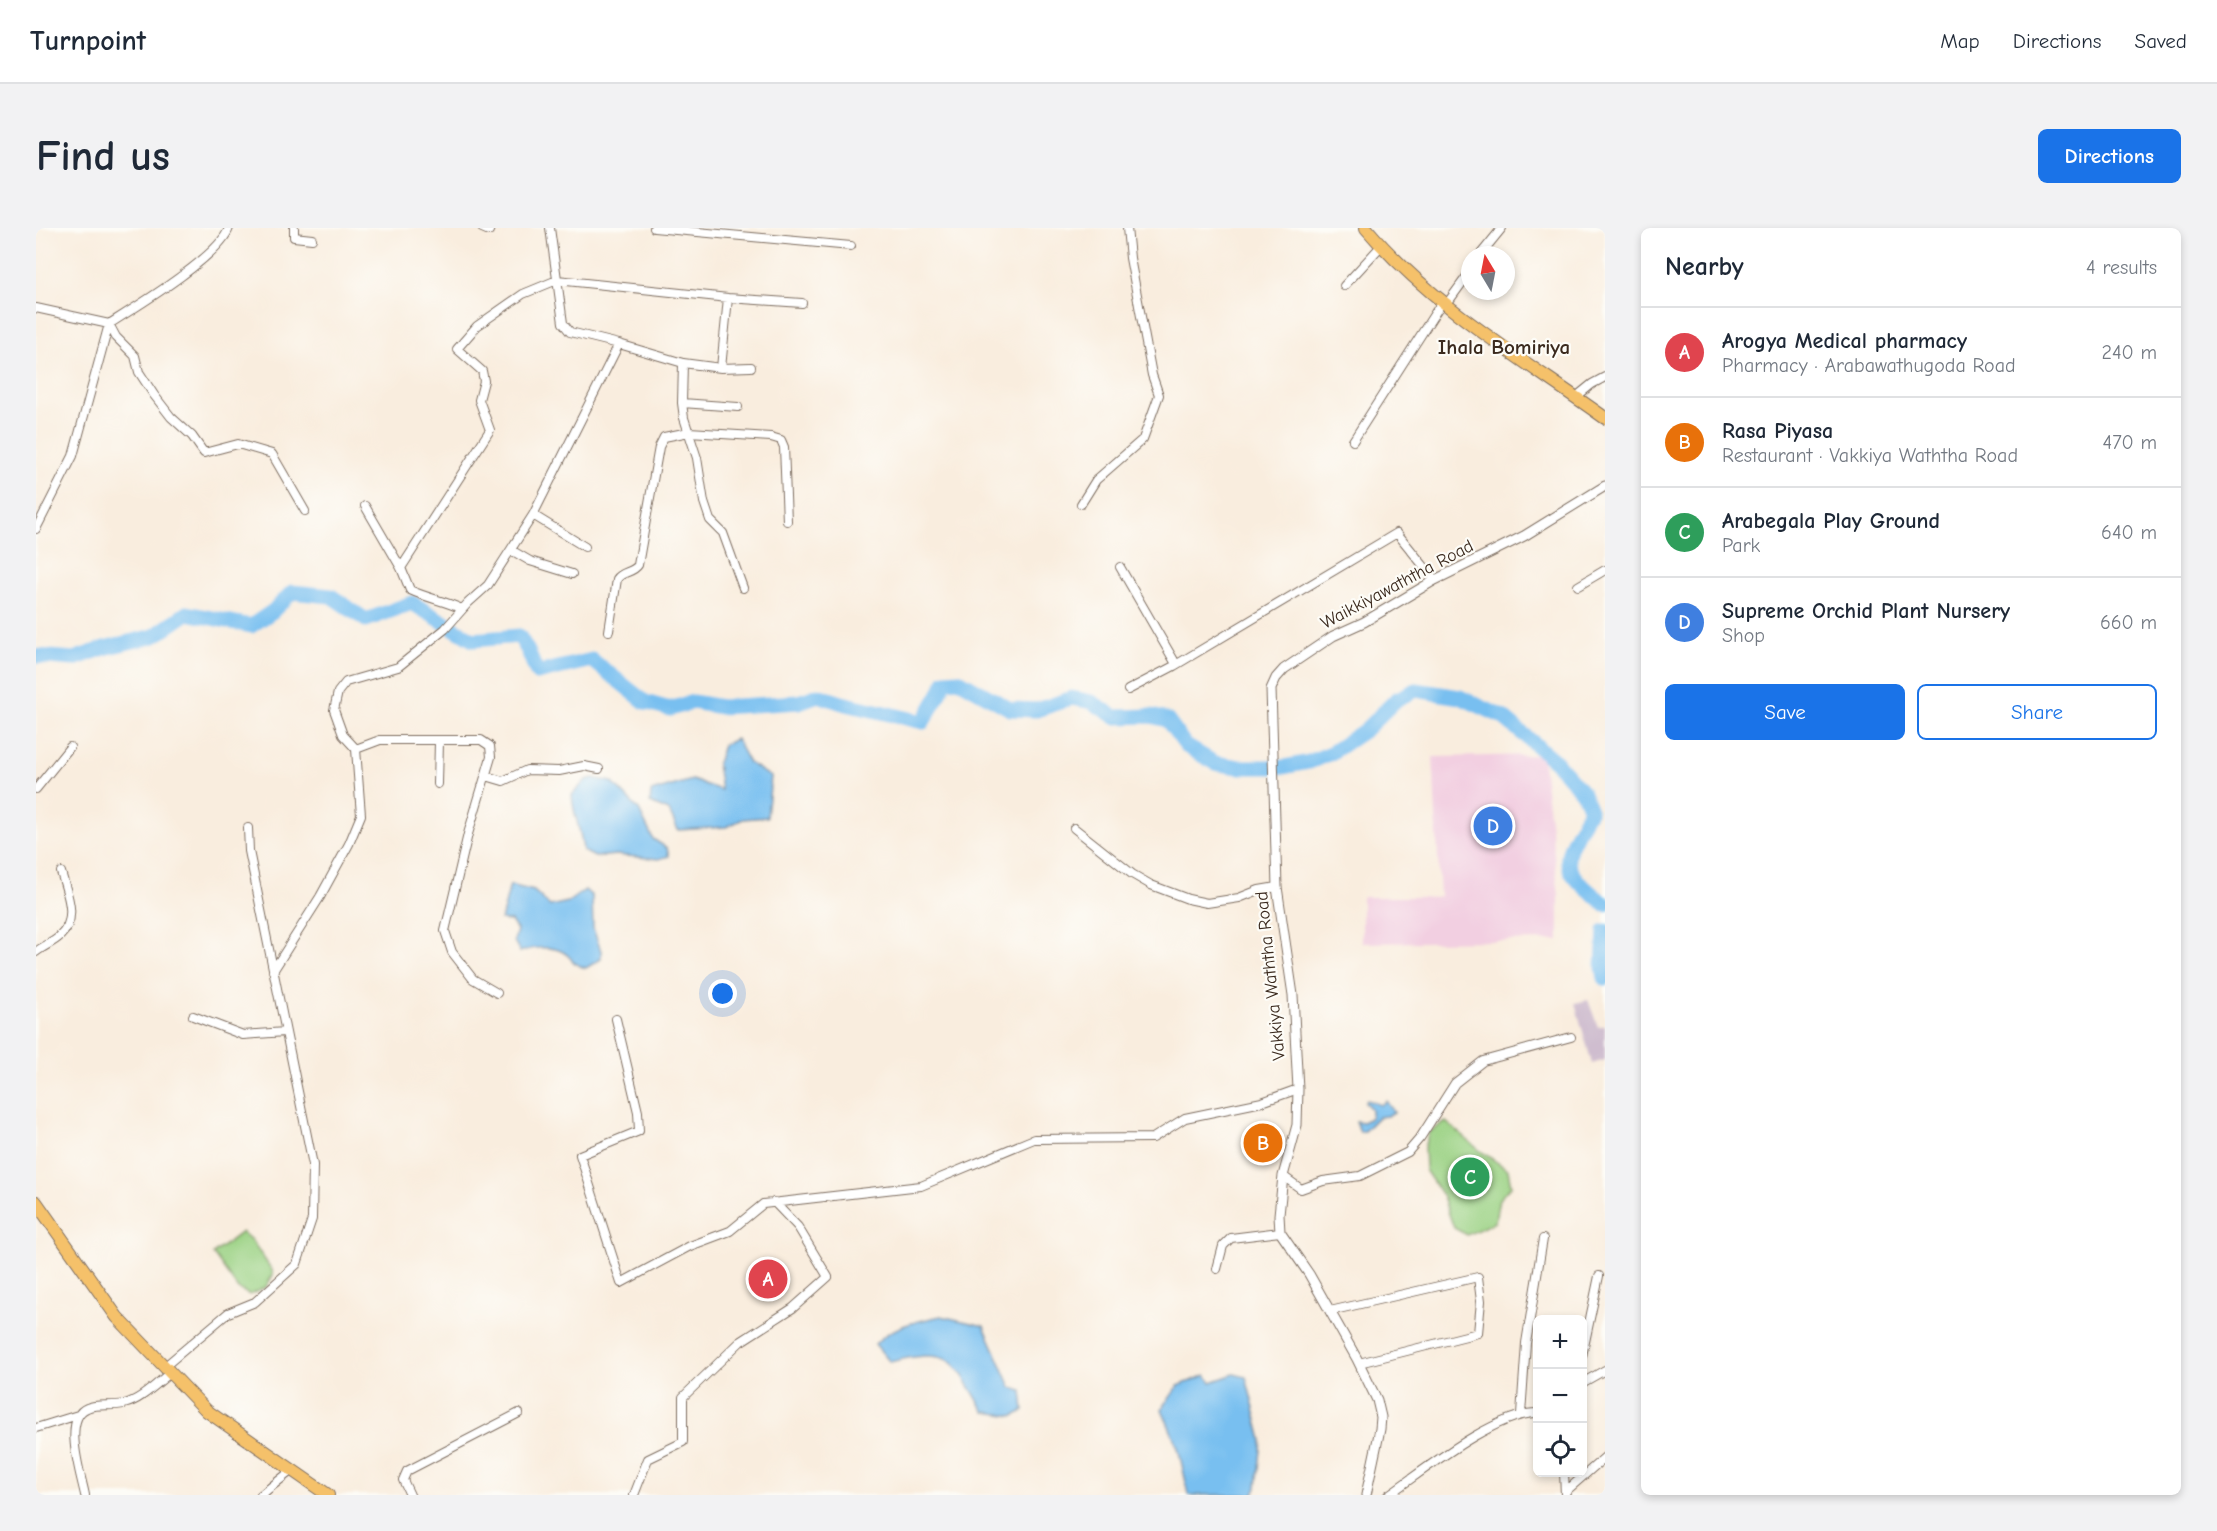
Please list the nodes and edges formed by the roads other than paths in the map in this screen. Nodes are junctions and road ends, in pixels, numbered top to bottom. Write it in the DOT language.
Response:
graph roads {
  1 [pos="229,228"];
  2 [pos="294,228"];
  3 [pos="482,228"];
  4 [pos="490,228"];
  5 [pos="550,228"];
  6 [pos="654,228"];
  7 [pos="1127,228"];
  8 [pos="1366,228"];
  9 [pos="1502,228"];
  10 [pos="312,239"];
  11 [pos="851,246"];
  12 [pos="1380,246"];
  13 [pos="1487,246"];
  14 [pos="557,280"];
  15 [pos="1461,283"];
  16 [pos="1344,286"];
  17 [pos="728,298"];
  18 [pos="802,303"];
  19 [pos="1444,303"];
  20 [pos="36,308"];
  21 [pos="109,324"];
  22 [pos="619,344"];
  23 [pos="683,363"];
  24 [pos="751,367"];
  25 [pos="721,368"];
  26 [pos="1605,377"];
  27 [pos="1576,397"];
  28 [pos="682,403"];
  29 [pos="738,407"];
  30 [pos="1605,418"];
  31 [pos="689,432"];
  32 [pos="1353,441"];
  33 [pos="1605,486"];
  34 [pos="1081,504"];
  35 [pos="365,506"];
  36 [pos="305,511"];
  37 [pos="533,515"];
  38 [pos="787,521"];
  39 [pos="36,529"];
  40 [pos="585,547"];
  41 [pos="511,550"];
  42 [pos="1120,567"];
  43 [pos="401,568"];
  44 [pos="1605,570"];
  45 [pos="572,574"];
  46 [pos="1435,580"];
  47 [pos="1578,586"];
  48 [pos="742,588"];
  49 [pos="462,609"];
  50 [pos="609,631"];
  51 [pos="1176,664"];
  52 [pos="1128,690"];
  53 [pos="439,741"];
  54 [pos="70,747"];
  55 [pos="356,749"];
  56 [pos="599,769"];
  57 [pos="486,776"];
  58 [pos="1275,782"];
  59 [pos="438,784"];
  60 [pos="36,789"];
  61 [pos="248,828"];
  62 [pos="1074,828"];
  63 [pos="61,872"];
  64 [pos="1277,887"];
  65 [pos="36,952"];
  66 [pos="273,971"];
  67 [pos="497,993"];
  68 [pos="193,1016"];
  69 [pos="616,1019"];
  70 [pos="285,1032"];
  71 [pos="1571,1037"];
  72 [pos="1298,1089"];
  73 [pos="1283,1176"];
  74 [pos="36,1202"];
  75 [pos="774,1202"];
  76 [pos="1280,1232"];
  77 [pos="1543,1239"];
  78 [pos="1217,1269"];
  79 [pos="1599,1276"];
  80 [pos="1330,1311"];
  81 [pos="1587,1332"];
  82 [pos="1359,1363"];
  83 [pos="167,1370"];
  84 [pos="1605,1370"];
  85 [pos="1587,1380"];
  86 [pos="519,1413"];
  87 [pos="1533,1413"];
  88 [pos="1521,1414"];
  89 [pos="78,1415"];
  90 [pos="36,1428"];
  91 [pos="1605,1457"];
  92 [pos="292,1470"];
  93 [pos="1564,1477"];
  94 [pos="325,1494"];
  95 [pos="1565,1494"];
  96 [pos="86,1495"];
  97 [pos="261,1495"];
  98 [pos="410,1495"];
  99 [pos="634,1495"];
  100 [pos="1366,1495"];
  101 [pos="1388,1495"];
  1 -- 21 [label="street"];
  2 -- 10 [label="street"];
  3 -- 4 [label="street"];
  5 -- 14 [label="street"];
  6 -- 11 [label="street"];
  7 -- 34 [label="street"];
  8 -- 12 [label="main road"];
  9 -- 13 [label="street"];
  12 -- 16 [label="street"];
  12 -- 19 [label="main road"];
  14 -- 17 [label="street"];
  14 -- 22 [label="street"];
  14 -- 43 [label="street"];
  15 -- 19 [label="street"];
  17 -- 18 [label="street"];
  17 -- 25 [label="street"];
  19 -- 27 [label="main road"];
  19 -- 32 [label="street"];
  20 -- 21 [label="street"];
  21 -- 36 [label="street"];
  21 -- 39 [label="street"];
  22 -- 23 [label="street"];
  22 -- 37 [label="street"];
  23 -- 25 [label="street"];
  23 -- 28 [label="street"];
  24 -- 25 [label="street"];
  26 -- 27 [label="street"];
  27 -- 30 [label="main road"];
  28 -- 29 [label="street"];
  28 -- 31 [label="street"];
  31 -- 38 [label="street"];
  31 -- 48 [label="street"];
  31 -- 50 [label="street"];
  33 -- 46 [label="street, Waikkiyawaththa Road"];
  35 -- 43 [label="street"];
  37 -- 40 [label="street"];
  37 -- 41 [label="street"];
  41 -- 45 [label="street"];
  41 -- 49 [label="street"];
  42 -- 51 [label="street"];
  43 -- 49 [label="street"];
  44 -- 47 [label="street"];
  46 -- 51 [label="street"];
  46 -- 58 [label="street, Waikkiyawaththa Road"];
  49 -- 55 [label="street"];
  51 -- 52 [label="street"];
  53 -- 55 [label="street"];
  53 -- 57 [label="street"];
  53 -- 59 [label="street"];
  54 -- 60 [label="street"];
  55 -- 66 [label="street"];
  56 -- 57 [label="street"];
  57 -- 67 [label="street"];
  58 -- 64 [label="street, Vakkiya Waththa Road"];
  61 -- 66 [label="street"];
  62 -- 64 [label="street"];
  63 -- 65 [label="street"];
  64 -- 72 [label="street, Vakkiya Waththa Road"];
  66 -- 70 [label="street"];
  68 -- 70 [label="street"];
  69 -- 75 [label="street"];
  70 -- 83 [label="street"];
  71 -- 73 [label="street"];
  72 -- 73 [label="street, Vakkiya Waththa Road"];
  72 -- 75 [label="street"];
  73 -- 76 [label="street, Vakkiya Waththa Road"];
  74 -- 83 [label="main road"];
  75 -- 99 [label="street"];
  76 -- 78 [label="street"];
  76 -- 80 [label="street"];
  77 -- 88 [label="street"];
  79 -- 81 [label="street"];
  80 -- 82 [label="street"];
  80 -- 82 [label="street"];
  82 -- 100 [label="street"];
  83 -- 89 [label="street"];
  83 -- 92 [label="main road"];
  84 -- 85 [label="street"];
  86 -- 98 [label="street"];
  87 -- 88 [label="street"];
  88 -- 101 [label="street"];
  89 -- 90 [label="street"];
  89 -- 96 [label="street"];
  91 -- 95 [label="street"];
  92 -- 94 [label="main road"];
  92 -- 97 [label="street"];
  93 -- 95 [label="street"];
}
